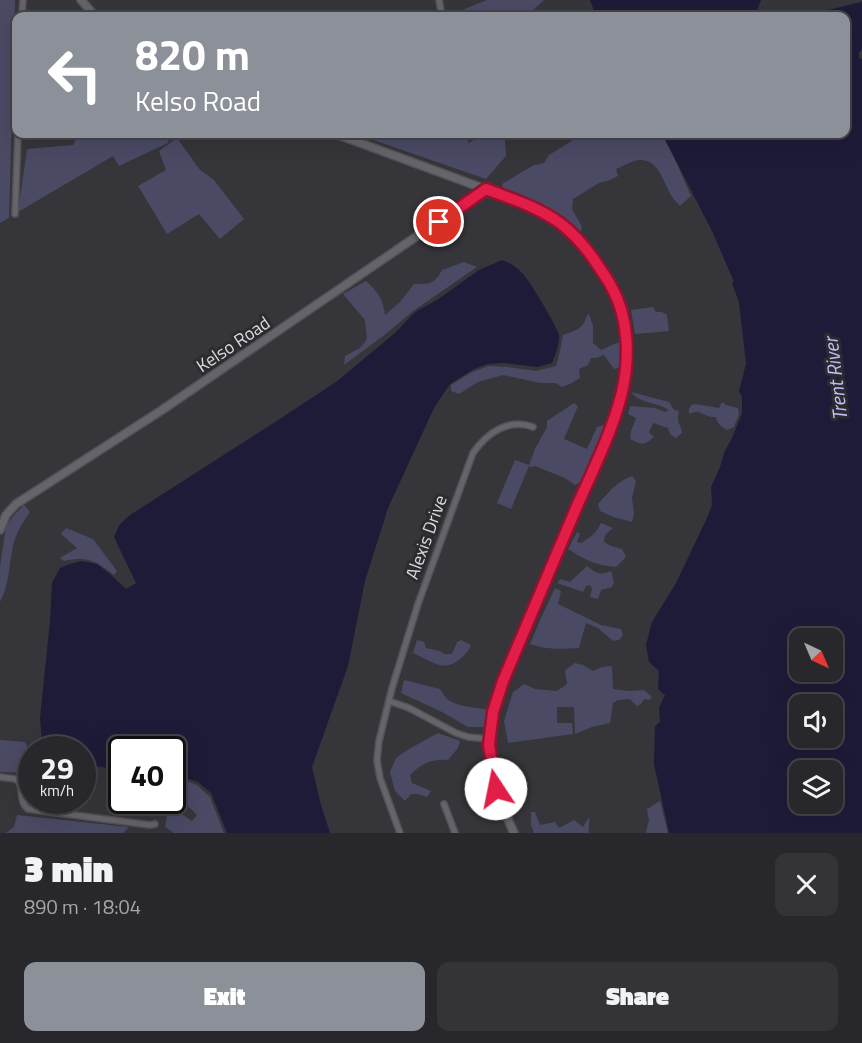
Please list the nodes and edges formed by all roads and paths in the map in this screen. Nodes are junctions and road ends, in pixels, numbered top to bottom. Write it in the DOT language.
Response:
graph roads {
  1 [pos="81,0"];
  2 [pos="92,12"];
  3 [pos="18,138"];
  4 [pos="348,138"];
  5 [pos="354,140"];
  6 [pos="486,189"];
  7 [pos="15,214"];
  8 [pos="533,427"];
  9 [pos="1,528"];
  10 [pos="389,701"];
  11 [pos="489,739"];
  12 [pos="0,777"];
  13 [pos="444,804"];
  14 [pos="155,824"];
  15 [pos="400,833"];
  16 [pos="455,833"];
  17 [pos="514,833"];
  1 -- 2 [label="street"];
  3 -- 7 [label="street"];
  4 -- 5 [label="street"];
  5 -- 6 [label="street"];
  6 -- 9 [label="street, Kelso Road"];
  6 -- 11 [label="street"];
  8 -- 10 [label="street, Alexis Drive"];
  10 -- 11 [label="street"];
  10 -- 15 [label="street, Alexis Drive"];
  11 -- 17 [label="street"];
  12 -- 14 [label="street"];
  13 -- 16 [label="street"];
}
